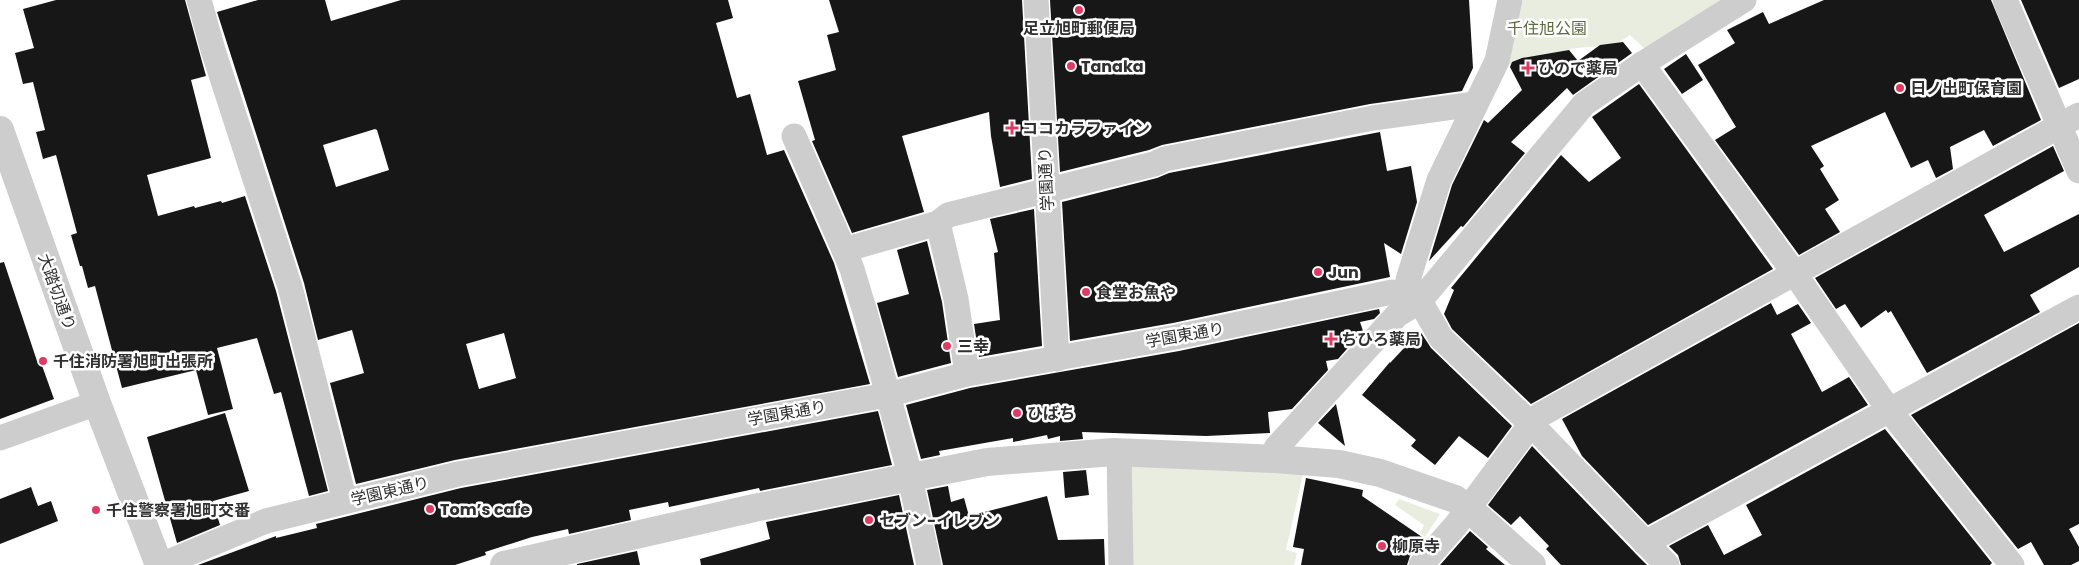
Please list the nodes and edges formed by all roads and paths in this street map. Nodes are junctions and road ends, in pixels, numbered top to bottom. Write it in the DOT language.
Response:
graph roads {
  1 [pos="199,0"];
  2 [pos="1036,0"];
  3 [pos="1510,0"];
  4 [pos="1744,0"];
  5 [pos="2005,0"];
  6 [pos="1642,64"];
  7 [pos="1476,104"];
  8 [pos="2070,120"];
  9 [pos="0,130"];
  10 [pos="794,136"];
  11 [pos="2079,171"];
  12 [pos="1046,192"];
  13 [pos="938,223"];
  14 [pos="844,250"];
  15 [pos="1794,274"];
  16 [pos="1420,301"];
  17 [pos="2079,306"];
  18 [pos="1056,359"];
  19 [pos="967,374"];
  20 [pos="887,394"];
  21 [pos="97,403"];
  22 [pos="1889,410"];
  23 [pos="1531,424"];
  24 [pos="0,438"];
  25 [pos="1120,452"];
  26 [pos="1275,459"];
  27 [pos="911,478"];
  28 [pos="345,501"];
  29 [pos="1468,508"];
  30 [pos="1645,543"];
  31 [pos="160,565"];
  32 [pos="504,565"];
  33 [pos="929,565"];
  34 [pos="1121,565"];
  35 [pos="1421,565"];
  36 [pos="1532,565"];
  37 [pos="1667,565"];
  38 [pos="2012,565"];
  1 -- 28 [label="street"];
  2 -- 12 [label="street, 学園通り"];
  3 -- 7 [label="street"];
  4 -- 6 [label="street"];
  5 -- 8 [label="street"];
  6 -- 15 [label="street"];
  6 -- 16 [label="street"];
  7 -- 12 [label="street"];
  7 -- 16 [label="street"];
  8 -- 11 [label="street"];
  8 -- 15 [label="street"];
  9 -- 21 [label="street, 大踏切通り"];
  10 -- 14 [label="street"];
  12 -- 13 [label="street"];
  12 -- 18 [label="street, 学園通り"];
  13 -- 14 [label="street"];
  13 -- 19 [label="street"];
  14 -- 20 [label="street"];
  15 -- 22 [label="street"];
  15 -- 23 [label="street"];
  16 -- 18 [label="street, 学園東通り"];
  16 -- 23 [label="street"];
  16 -- 26 [label="street"];
  17 -- 22 [label="street"];
  18 -- 19 [label="street, 学園東通り"];
  19 -- 20 [label="street, 学園東通り"];
  20 -- 27 [label="street"];
  20 -- 28 [label="street, 学園東通り"];
  21 -- 24 [label="street"];
  21 -- 31 [label="street, 大踏切通り"];
  22 -- 30 [label="street"];
  22 -- 38 [label="street"];
  23 -- 29 [label="street"];
  23 -- 30 [label="street"];
  25 -- 26 [label="street"];
  25 -- 27 [label="street"];
  25 -- 34 [label="street"];
  26 -- 29 [label="street"];
  27 -- 32 [label="street"];
  27 -- 33 [label="street"];
  28 -- 31 [label="street, 学園東通り"];
  29 -- 35 [label="street"];
  29 -- 36 [label="street"];
  30 -- 37 [label="street"];
}
